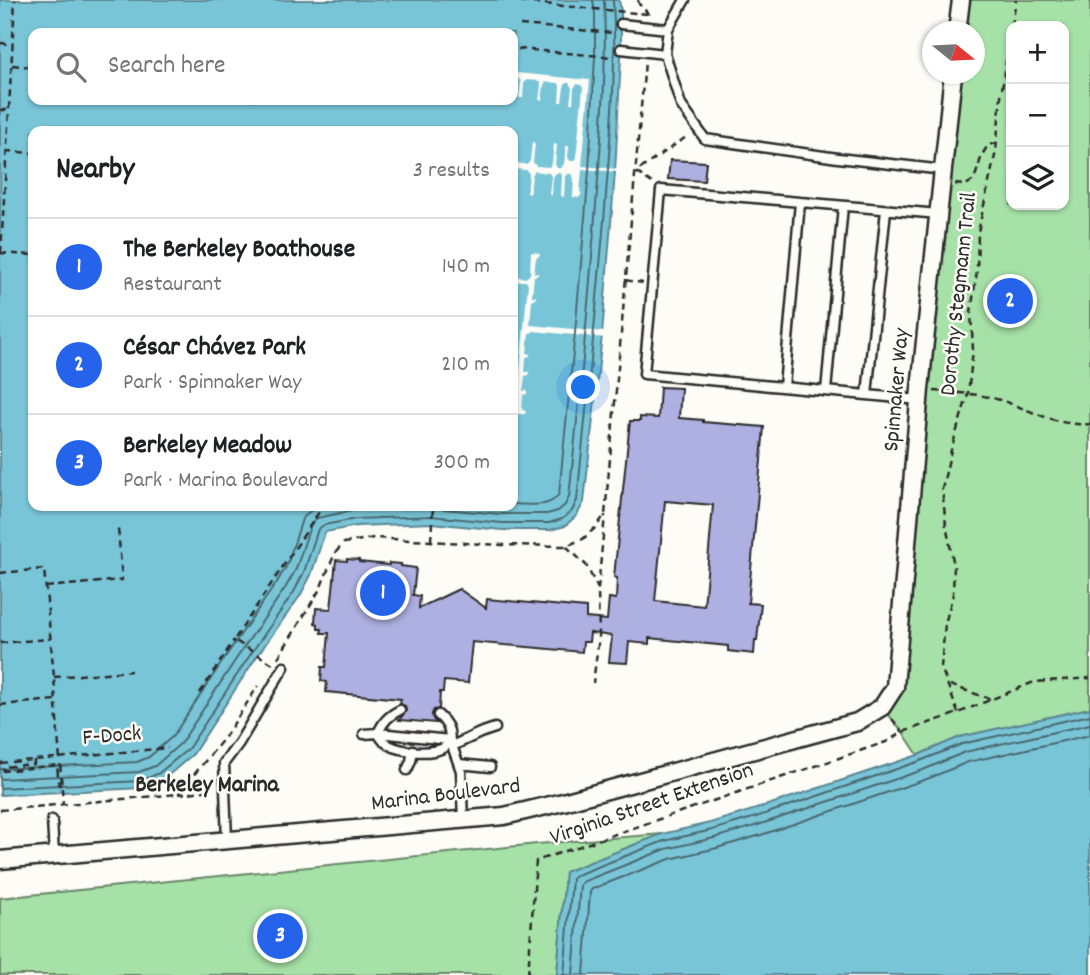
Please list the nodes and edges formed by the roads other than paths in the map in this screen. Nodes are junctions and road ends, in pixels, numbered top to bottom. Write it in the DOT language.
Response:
graph roads {
  1 [pos="685,0"];
  2 [pos="961,0"];
  3 [pos="958,21"];
  4 [pos="621,24"];
  5 [pos="668,29"];
  6 [pos="621,53"];
  7 [pos="666,54"];
  8 [pos="952,84"];
  9 [pos="943,177"];
  10 [pos="800,202"];
  11 [pos="843,206"];
  12 [pos="886,210"];
  13 [pos="939,214"];
  14 [pos="783,387"];
  15 [pos="826,391"];
  16 [pos="867,395"];
  17 [pos="920,395"];
  18 [pos="284,667"];
  19 [pos="882,707"];
  20 [pos="400,710"];
  21 [pos="438,715"];
  22 [pos="495,728"];
  23 [pos="378,733"];
  24 [pos="364,734"];
  25 [pos="451,743"];
  26 [pos="412,750"];
  27 [pos="459,764"];
  28 [pos="490,767"];
  29 [pos="407,770"];
  30 [pos="52,820"];
  31 [pos="463,821"];
  32 [pos="227,840"];
  33 [pos="54,855"];
  34 [pos="0,860"];
  1 -- 5 [label="lane"];
  2 -- 3 [label="street"];
  4 -- 5 [label="lane"];
  5 -- 7 [label="lane"];
  6 -- 7 [label="lane"];
  7 -- 9 [label="lane"];
  8 -- 9 [label="street, Spinnaker Way"];
  9 -- 13 [label="street, Spinnaker Way"];
  10 -- 11 [label="lane"];
  10 -- 14 [label="lane"];
  10 -- 14 [label="lane"];
  11 -- 12 [label="lane"];
  11 -- 15 [label="lane"];
  12 -- 13 [label="lane"];
  12 -- 16 [label="lane"];
  13 -- 17 [label="street, Spinnaker Way"];
  14 -- 15 [label="lane"];
  15 -- 16 [label="lane"];
  16 -- 17 [label="lane"];
  17 -- 19 [label="street, Spinnaker Way"];
  18 -- 32 [label="lane"];
  19 -- 31 [label="street, Marina Boulevard"];
  20 -- 23 [label="lane"];
  21 -- 25 [label="lane"];
  22 -- 25 [label="lane"];
  23 -- 24 [label="lane"];
  23 -- 25 [label="lane"];
  23 -- 26 [label="lane"];
  25 -- 26 [label="lane"];
  25 -- 27 [label="lane"];
  26 -- 29 [label="lane"];
  27 -- 28 [label="lane"];
  27 -- 31 [label="lane"];
  30 -- 33 [label="lane"];
  31 -- 32 [label="street, Marina Boulevard"];
  32 -- 33 [label="street, Marina Boulevard"];
  33 -- 34 [label="street, Marina Boulevard"];
}
